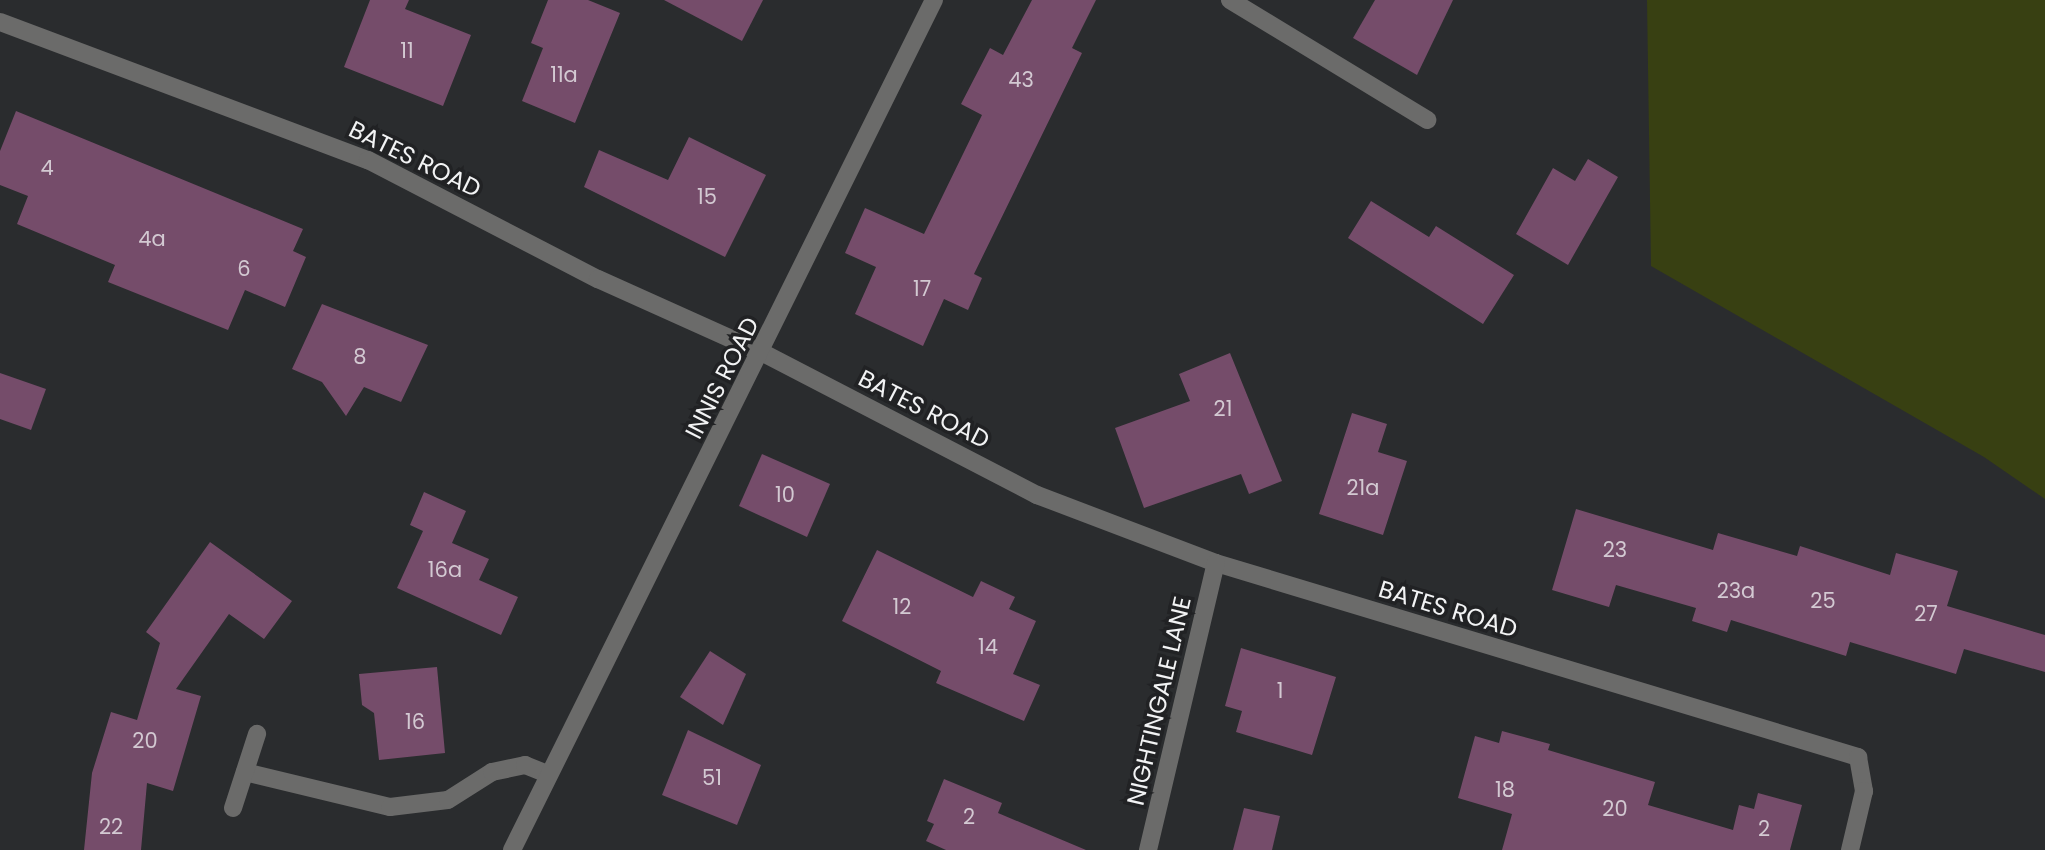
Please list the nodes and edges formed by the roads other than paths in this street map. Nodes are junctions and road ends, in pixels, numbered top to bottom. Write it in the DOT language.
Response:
graph roads {
  1 [pos="934,0"];
  2 [pos="1230,0"];
  3 [pos="0,22"];
  4 [pos="1427,120"];
  5 [pos="763,353"];
  6 [pos="1216,563"];
  7 [pos="257,734"];
  8 [pos="245,772"];
  9 [pos="547,774"];
  10 [pos="233,808"];
  11 [pos="512,850"];
  12 [pos="1148,850"];
  13 [pos="1850,850"];
  1 -- 5 [label="street, INNIS ROAD"];
  2 -- 4 [label="street"];
  3 -- 5 [label="street, BATES ROAD"];
  5 -- 6 [label="street, BATES ROAD"];
  5 -- 9 [label="street, INNIS ROAD"];
  6 -- 12 [label="street, NIGHTINGALE LANE"];
  6 -- 13 [label="street, BATES ROAD"];
  7 -- 8 [label="street"];
  8 -- 9 [label="street"];
  8 -- 10 [label="street"];
  9 -- 11 [label="street, INNIS ROAD"];
}
